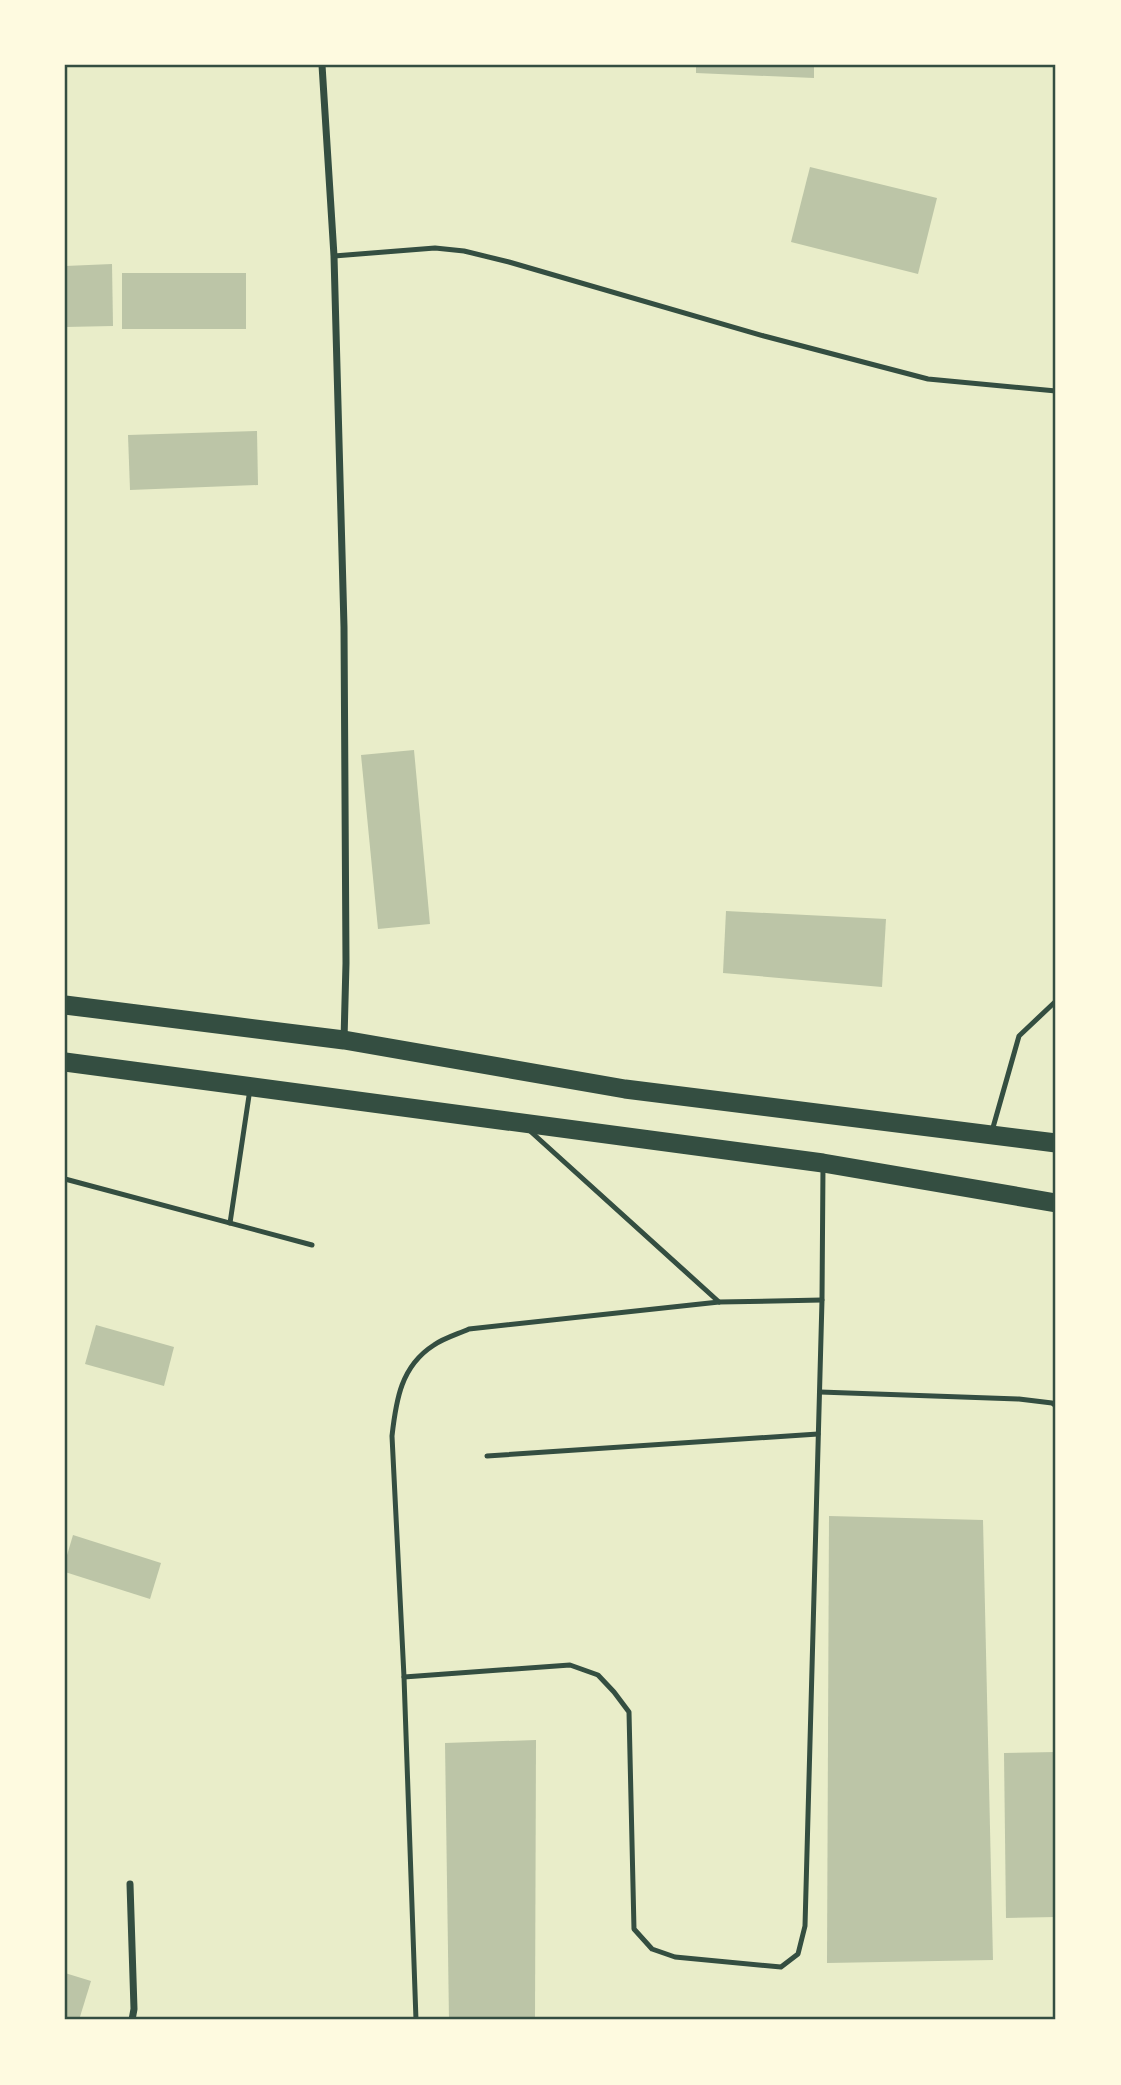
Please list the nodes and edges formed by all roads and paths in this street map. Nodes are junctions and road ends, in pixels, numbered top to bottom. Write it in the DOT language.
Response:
graph roads {
  1 [pos="322,65"];
  2 [pos="334,256"];
  3 [pos="1056,391"];
  4 [pos="1056,1001"];
  5 [pos="65,1005"];
  6 [pos="344,1040"];
  7 [pos="65,1062"];
  8 [pos="251,1086"];
  9 [pos="520,1122"];
  10 [pos="991,1134"];
  11 [pos="1056,1143"];
  12 [pos="822,1163"];
  13 [pos="65,1178"];
  14 [pos="1056,1203"];
  15 [pos="230,1223"];
  16 [pos="312,1245"];
  17 [pos="822,1300"];
  18 [pos="719,1302"];
  19 [pos="820,1392"];
  20 [pos="1056,1406"];
  21 [pos="818,1434"];
  22 [pos="487,1456"];
  23 [pos="404,1677"];
  24 [pos="130,1884"];
  25 [pos="132,2020"];
  26 [pos="416,2020"];
  1 -- 2 [label="street"];
  2 -- 3 [label="lane"];
  2 -- 6 [label="street"];
  4 -- 10 [label="lane"];
  5 -- 6 [label="highway"];
  6 -- 10 [label="highway"];
  7 -- 8 [label="highway"];
  8 -- 9 [label="highway"];
  8 -- 15 [label="lane"];
  9 -- 12 [label="highway"];
  9 -- 18 [label="lane"];
  10 -- 11 [label="highway"];
  12 -- 14 [label="highway"];
  12 -- 17 [label="lane"];
  13 -- 15 [label="lane"];
  15 -- 16 [label="lane"];
  17 -- 18 [label="lane"];
  17 -- 19 [label="lane"];
  18 -- 23 [label="lane"];
  19 -- 20 [label="lane"];
  19 -- 21 [label="lane"];
  21 -- 22 [label="lane"];
  21 -- 23 [label="lane"];
  23 -- 26 [label="lane"];
  24 -- 25 [label="street"];
}
